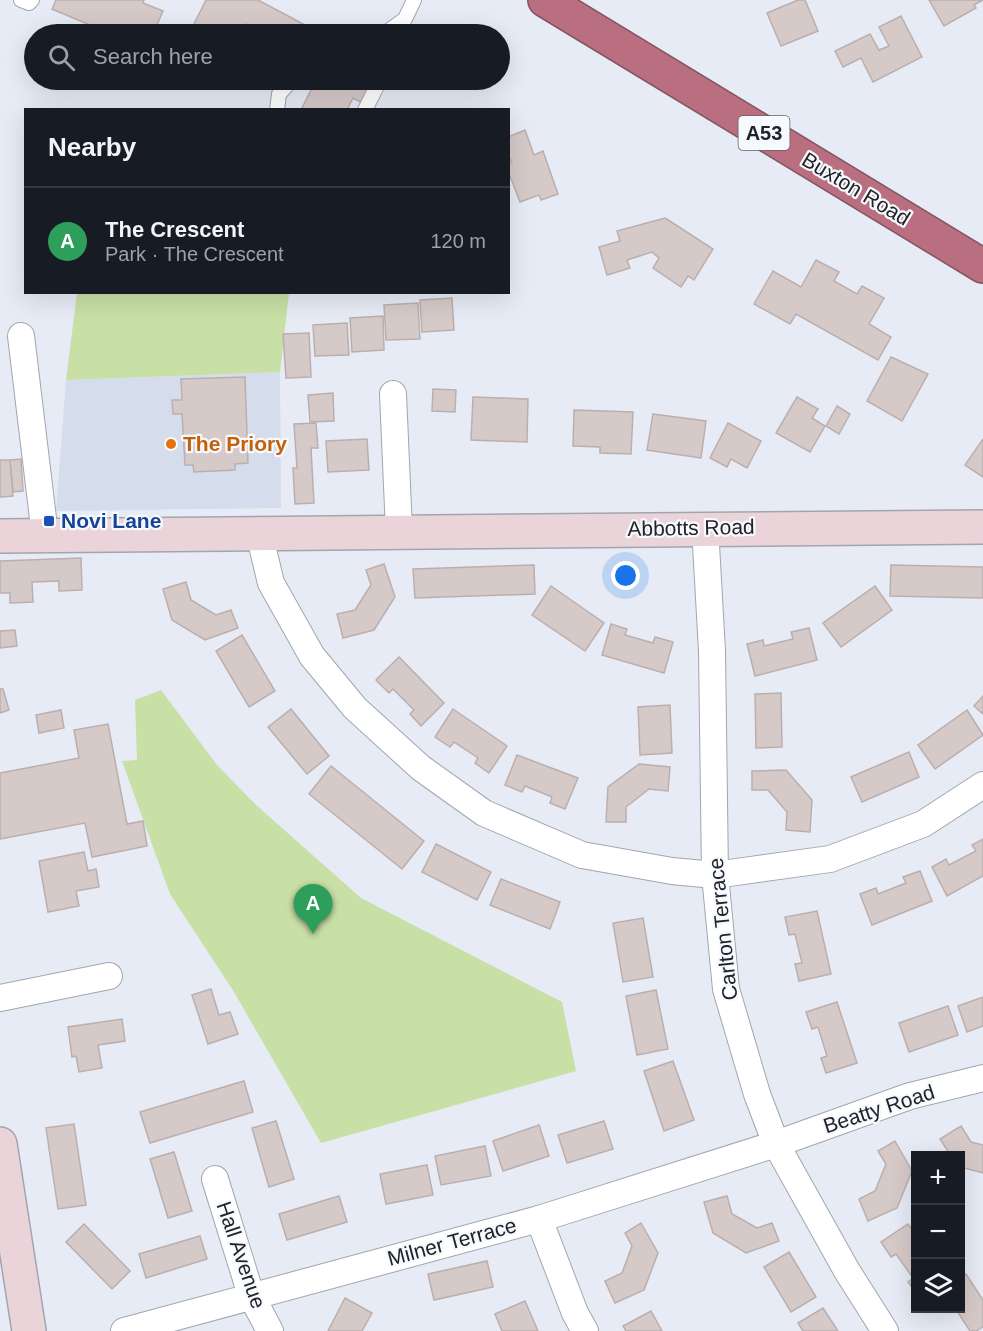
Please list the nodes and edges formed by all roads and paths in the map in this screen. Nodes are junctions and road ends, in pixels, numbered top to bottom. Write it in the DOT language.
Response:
graph roads {
  1 [pos="21,0"];
  2 [pos="32,0"];
  3 [pos="414,0"];
  4 [pos="550,1"];
  5 [pos="405,19"];
  6 [pos="398,24"];
  7 [pos="403,24"];
  8 [pos="283,90"];
  9 [pos="375,90"];
  10 [pos="277,108"];
  11 [pos="366,108"];
  12 [pos="983,266"];
  13 [pos="21,336"];
  14 [pos="393,394"];
  15 [pos="705,527"];
  16 [pos="983,527"];
  17 [pos="399,531"];
  18 [pos="259,533"];
  19 [pos="45,535"];
  20 [pos="0,536"];
  21 [pos="983,785"];
  22 [pos="715,875"];
  23 [pos="109,976"];
  24 [pos="0,998"];
  25 [pos="983,1078"];
  26 [pos="0,1144"];
  27 [pos="776,1144"];
  28 [pos="215,1179"];
  29 [pos="539,1219"];
  30 [pos="252,1295"];
  31 [pos="29,1331"];
  32 [pos="124,1331"];
  33 [pos="270,1331"];
  34 [pos="585,1331"];
  35 [pos="885,1331"];
  1 -- 2 [label="lane"];
  3 -- 5 [label="lane"];
  4 -- 12 [label="highway, Buxton Road / A53"];
  5 -- 6 [label="lane"];
  5 -- 7 [label="lane"];
  8 -- 10 [label="lane"];
  9 -- 11 [label="lane"];
  13 -- 19 [label="street"];
  14 -- 17 [label="street"];
  15 -- 16 [label="street, Abbotts Road"];
  15 -- 17 [label="street, Abbotts Road"];
  15 -- 22 [label="street, Carlton Terrace"];
  17 -- 18 [label="street, Abbotts Road"];
  18 -- 19 [label="street, Abbotts Road"];
  18 -- 22 [label="street"];
  19 -- 20 [label="street, Abbotts Road"];
  21 -- 22 [label="street"];
  22 -- 27 [label="street, Carlton Terrace"];
  23 -- 24 [label="street"];
  25 -- 27 [label="street, Beatty Road"];
  26 -- 31 [label="street"];
  27 -- 29 [label="street, Milner Terrace"];
  27 -- 35 [label="street, Carlton Terrace"];
  28 -- 30 [label="street, Hall Avenue"];
  29 -- 30 [label="street, Milner Terrace"];
  29 -- 34 [label="street"];
  30 -- 32 [label="street, Milner Terrace"];
  30 -- 33 [label="street, Hall Avenue"];
}
